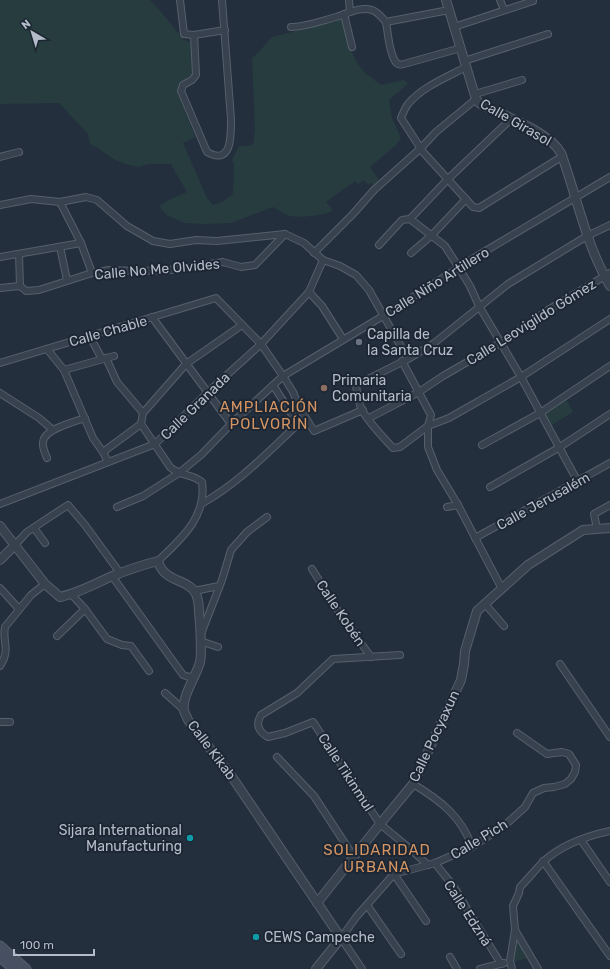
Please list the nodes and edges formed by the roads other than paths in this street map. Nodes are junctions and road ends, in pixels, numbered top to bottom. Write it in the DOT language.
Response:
graph roads {
  1 [pos="180,0"];
  2 [pos="222,0"];
  3 [pos="349,0"];
  4 [pos="446,0"];
  5 [pos="500,0"];
  6 [pos="533,1"];
  7 [pos="449,10"];
  8 [pos="504,10"];
  9 [pos="350,12"];
  10 [pos="344,14"];
  11 [pos="386,22"];
  12 [pos="291,27"];
  13 [pos="454,27"];
  14 [pos="225,30"];
  15 [pos="548,34"];
  16 [pos="194,35"];
  17 [pos="352,47"];
  18 [pos="461,48"];
  19 [pos="465,64"];
  20 [pos="522,80"];
  21 [pos="476,97"];
  22 [pos="511,119"];
  23 [pos="421,148"];
  24 [pos="19,152"];
  25 [pos="563,156"];
  26 [pos="0,157"];
  27 [pos="610,177"];
  28 [pos="448,179"];
  29 [pos="575,198"];
  30 [pos="466,199"];
  31 [pos="60,202"];
  32 [pos="0,205"];
  33 [pos="410,218"];
  34 [pos="610,225"];
  35 [pos="284,234"];
  36 [pos="432,235"];
  37 [pos="587,236"];
  38 [pos="81,243"];
  39 [pos="379,246"];
  40 [pos="60,247"];
  41 [pos="314,253"];
  42 [pos="411,253"];
  43 [pos="19,254"];
  44 [pos="0,257"];
  45 [pos="323,260"];
  46 [pos="459,268"];
  47 [pos="92,273"];
  48 [pos="607,275"];
  49 [pos="67,280"];
  50 [pos="20,286"];
  51 [pos="610,286"];
  52 [pos="0,288"];
  53 [pos="309,292"];
  54 [pos="479,306"];
  55 [pos="383,316"];
  56 [pos="152,317"];
  57 [pos="610,319"];
  58 [pos="242,325"];
  59 [pos="89,335"];
  60 [pos="343,340"];
  61 [pos="500,343"];
  62 [pos="261,344"];
  63 [pos="47,349"];
  64 [pos="114,356"];
  65 [pos="104,359"];
  66 [pos="405,360"];
  67 [pos="0,363"];
  68 [pos="186,364"];
  69 [pos="610,366"];
  70 [pos="64,370"];
  71 [pos="284,376"];
  72 [pos="521,377"];
  73 [pos="273,385"];
  74 [pos="419,392"];
  75 [pos="0,393"];
  76 [pos="207,393"];
  77 [pos="362,410"];
  78 [pos="143,413"];
  79 [pos="540,413"];
  80 [pos="610,414"];
  81 [pos="85,418"];
  82 [pos="369,418"];
  83 [pos="141,424"];
  84 [pos="231,424"];
  85 [pos="428,426"];
  86 [pos="53,430"];
  87 [pos="155,444"];
  88 [pos="482,446"];
  89 [pos="560,447"];
  90 [pos="103,452"];
  91 [pos="47,458"];
  92 [pos="108,462"];
  93 [pos="610,463"];
  94 [pos="438,470"];
  95 [pos="179,473"];
  96 [pos="431,473"];
  97 [pos="578,482"];
  98 [pos="490,487"];
  99 [pos="0,504"];
  100 [pos="201,504"];
  101 [pos="458,505"];
  102 [pos="610,505"];
  103 [pos="117,507"];
  104 [pos="447,507"];
  105 [pos="267,517"];
  106 [pos="0,526"];
  107 [pos="34,528"];
  108 [pos="610,528"];
  109 [pos="597,529"];
  110 [pos="475,538"];
  111 [pos="45,543"];
  112 [pos="15,545"];
  113 [pos="0,560"];
  114 [pos="158,561"];
  115 [pos="312,569"];
  116 [pos="116,575"];
  117 [pos="45,584"];
  118 [pos="219,586"];
  119 [pos="0,588"];
  120 [pos="502,589"];
  121 [pos="194,592"];
  122 [pos="72,595"];
  123 [pos="485,604"];
  124 [pos="85,609"];
  125 [pos="19,610"];
  126 [pos="504,626"];
  127 [pos="2,632"];
  128 [pos="57,636"];
  129 [pos="200,639"];
  130 [pos="218,647"];
  131 [pos="400,655"];
  132 [pos="371,657"];
  133 [pos="560,664"];
  134 [pos="0,666"];
  135 [pos="149,671"];
  136 [pos="195,676"];
  137 [pos="165,693"];
  138 [pos="184,710"];
  139 [pos="0,722"];
  140 [pos="10,722"];
  141 [pos="517,733"];
  142 [pos="610,737"];
  143 [pos="276,757"];
  144 [pos="413,784"];
  145 [pos="380,824"];
  146 [pos="610,831"];
  147 [pos="581,840"];
  148 [pos="472,847"];
  149 [pos="354,857"];
  150 [pos="544,861"];
  151 [pos="435,863"];
  152 [pos="428,865"];
  153 [pos="394,874"];
  154 [pos="610,882"];
  155 [pos="317,903"];
  156 [pos="367,905"];
  157 [pos="426,921"];
  158 [pos="514,930"];
  159 [pos="341,938"];
  160 [pos="0,946"];
  161 [pos="401,954"];
  162 [pos="610,956"];
  163 [pos="0,957"];
  164 [pos="450,957"];
  165 [pos="510,962"];
  166 [pos="501,964"];
  167 [pos="14,969"];
  168 [pos="26,969"];
  169 [pos="316,969"];
  170 [pos="362,969"];
  171 [pos="457,969"];
  172 [pos="480,969"];
  173 [pos="512,969"];
  174 [pos="538,969"];
  1 -- 16 [label="street"];
  2 -- 14 [label="street"];
  3 -- 9 [label="street"];
  4 -- 7 [label="street, Calle Girasol"];
  5 -- 8 [label="street"];
  6 -- 8 [label="street"];
  7 -- 11 [label="street"];
  7 -- 13 [label="street, Calle Girasol"];
  8 -- 13 [label="street"];
  9 -- 10 [label="street"];
  9 -- 11 [label="street"];
  10 -- 12 [label="street"];
  10 -- 17 [label="street"];
  11 -- 18 [label="street"];
  13 -- 18 [label="street, Calle Girasol"];
  14 -- 16 [label="street"];
  14 -- 16 [label="street"];
  15 -- 19 [label="street"];
  18 -- 19 [label="street, Calle Girasol"];
  19 -- 21 [label="street, Calle Girasol"];
  19 -- 23 [label="street"];
  20 -- 21 [label="street"];
  21 -- 22 [label="street, Calle Girasol"];
  21 -- 23 [label="street"];
  22 -- 25 [label="street, Calle Girasol"];
  22 -- 28 [label="street"];
  23 -- 28 [label="street"];
  23 -- 41 [label="street"];
  24 -- 26 [label="street"];
  25 -- 29 [label="street, Calle Girasol"];
  25 -- 30 [label="street"];
  27 -- 29 [label="street, Calle Niño Artillero"];
  28 -- 30 [label="street"];
  28 -- 33 [label="street"];
  29 -- 37 [label="street, Calle Girasol"];
  29 -- 46 [label="street, Calle Niño Artillero"];
  30 -- 36 [label="street"];
  31 -- 32 [label="street"];
  31 -- 35 [label="street"];
  31 -- 38 [label="street"];
  33 -- 36 [label="street"];
  33 -- 39 [label="street"];
  34 -- 37 [label="street"];
  35 -- 41 [label="street"];
  35 -- 47 [label="street, Calle No Me Olvides"];
  36 -- 42 [label="street"];
  36 -- 46 [label="street"];
  37 -- 48 [label="street, Calle Girasol"];
  37 -- 54 [label="street"];
  38 -- 40 [label="street"];
  38 -- 47 [label="street"];
  40 -- 43 [label="street"];
  40 -- 49 [label="street"];
  41 -- 45 [label="street"];
  43 -- 44 [label="street"];
  43 -- 50 [label="street"];
  45 -- 53 [label="street, Calle Granada"];
  45 -- 55 [label="street"];
  46 -- 54 [label="street"];
  46 -- 55 [label="street, Calle Niño Artillero"];
  47 -- 49 [label="street, Calle No Me Olvides"];
  48 -- 51 [label="street, Calle Girasol"];
  48 -- 61 [label="street, Calle Leovigildo Gómez"];
  49 -- 50 [label="street, Calle No Me Olvides"];
  50 -- 52 [label="street, Calle No Me Olvides"];
  53 -- 60 [label="street"];
  53 -- 62 [label="street, Calle Granada"];
  54 -- 61 [label="street"];
  54 -- 66 [label="street"];
  55 -- 60 [label="street, Calle Niño Artillero"];
  55 -- 66 [label="street"];
  56 -- 58 [label="street, Calle Chable"];
  56 -- 59 [label="street, Calle Chable"];
  56 -- 68 [label="street"];
  57 -- 72 [label="street"];
  58 -- 62 [label="street"];
  58 -- 68 [label="street"];
  59 -- 63 [label="street, Calle Chable"];
  59 -- 65 [label="street"];
  60 -- 71 [label="street, Calle Niño Artillero"];
  61 -- 72 [label="street"];
  61 -- 74 [label="street, Calle Leovigildo Gómez"];
  62 -- 71 [label="street"];
  62 -- 76 [label="street, Calle Granada"];
  63 -- 67 [label="street, Calle Chable"];
  63 -- 70 [label="street"];
  64 -- 65 [label="street"];
  65 -- 70 [label="street"];
  65 -- 78 [label="street"];
  66 -- 74 [label="street"];
  66 -- 77 [label="street"];
  68 -- 76 [label="street"];
  68 -- 78 [label="street"];
  69 -- 79 [label="street"];
  70 -- 81 [label="street"];
  71 -- 73 [label="street, Calle Niño Artillero"];
  71 -- 77 [label="street"];
  72 -- 79 [label="street"];
  72 -- 85 [label="street"];
  73 -- 84 [label="street, Calle Niño Artillero"];
  73 -- 100 [label="street"];
  74 -- 82 [label="street, Calle Leovigildo Gómez"];
  74 -- 85 [label="street"];
  75 -- 86 [label="street"];
  76 -- 84 [label="street"];
  76 -- 87 [label="street, Calle Granada"];
  77 -- 82 [label="street"];
  78 -- 83 [label="street"];
  79 -- 88 [label="street"];
  79 -- 89 [label="street"];
  80 -- 89 [label="street"];
  81 -- 86 [label="street"];
  81 -- 90 [label="street"];
  82 -- 85 [label="street"];
  83 -- 87 [label="street"];
  83 -- 90 [label="street"];
  84 -- 95 [label="street, Calle Niño Artillero"];
  85 -- 94 [label="street"];
  86 -- 91 [label="street"];
  87 -- 92 [label="street, Calle Granada"];
  87 -- 95 [label="street"];
  89 -- 97 [label="street"];
  89 -- 98 [label="street"];
  90 -- 92 [label="street"];
  92 -- 99 [label="street, Calle Granada"];
  93 -- 97 [label="street, Calle Jerusalém"];
  94 -- 96 [label="street"];
  94 -- 101 [label="street"];
  95 -- 100 [label="street"];
  95 -- 103 [label="street, Calle Niño Artillero"];
  97 -- 110 [label="street, Calle Jerusalém"];
  100 -- 114 [label="street"];
  101 -- 104 [label="street"];
  101 -- 110 [label="street"];
  102 -- 109 [label="street"];
  105 -- 118 [label="street, Calle Kikab"];
  106 -- 112 [label="street"];
  107 -- 111 [label="street"];
  107 -- 112 [label="street"];
  107 -- 116 [label="street"];
  108 -- 109 [label="street"];
  109 -- 120 [label="street"];
  110 -- 120 [label="street"];
  112 -- 113 [label="street"];
  112 -- 117 [label="street"];
  114 -- 116 [label="street"];
  114 -- 121 [label="street"];
  115 -- 132 [label="street, Calle Kobén"];
  116 -- 122 [label="street"];
  116 -- 136 [label="street"];
  117 -- 122 [label="street"];
  117 -- 125 [label="street"];
  118 -- 121 [label="street"];
  118 -- 129 [label="street, Calle Kikab"];
  119 -- 125 [label="street"];
  120 -- 123 [label="street"];
  121 -- 129 [label="street"];
  122 -- 124 [label="street"];
  123 -- 126 [label="street"];
  123 -- 144 [label="street, Calle Pocyaxun"];
  124 -- 128 [label="street"];
  124 -- 135 [label="street"];
  125 -- 127 [label="street"];
  127 -- 134 [label="street"];
  129 -- 130 [label="street"];
  129 -- 136 [label="street, Calle Kikab"];
  131 -- 132 [label="street"];
  132 -- 145 [label="street, Calle Tikinmul"];
  133 -- 142 [label="street"];
  136 -- 138 [label="street, Calle Kikab"];
  137 -- 138 [label="street"];
  138 -- 155 [label="street, Calle Kikab"];
  139 -- 140 [label="street"];
  141 -- 148 [label="street, Calle Pich"];
  143 -- 149 [label="street"];
  144 -- 145 [label="street, Calle Pocyaxun"];
  144 -- 148 [label="street"];
  145 -- 149 [label="street, Calle Pocyaxun"];
  145 -- 152 [label="street, Calle Tikinmul"];
  146 -- 147 [label="street"];
  147 -- 150 [label="street"];
  147 -- 154 [label="street"];
  148 -- 151 [label="street, Calle Pich"];
  149 -- 155 [label="street, Calle Pocyaxun"];
  150 -- 158 [label="street"];
  150 -- 162 [label="street"];
  151 -- 152 [label="street, Calle Pich"];
  151 -- 166 [label="street, Calle Edzná"];
  152 -- 153 [label="street, Calle Pich"];
  153 -- 156 [label="street"];
  153 -- 157 [label="street"];
  155 -- 159 [label="street, Calle Kikab"];
  156 -- 159 [label="street"];
  156 -- 161 [label="street"];
  158 -- 165 [label="street"];
  158 -- 174 [label="street"];
  159 -- 169 [label="street"];
  159 -- 170 [label="street, Calle Kikab"];
  160 -- 168 [label="main road"];
  163 -- 167 [label="main road"];
  164 -- 171 [label="street"];
  165 -- 166 [label="street"];
  165 -- 173 [label="street"];
  166 -- 172 [label="street"];
}
